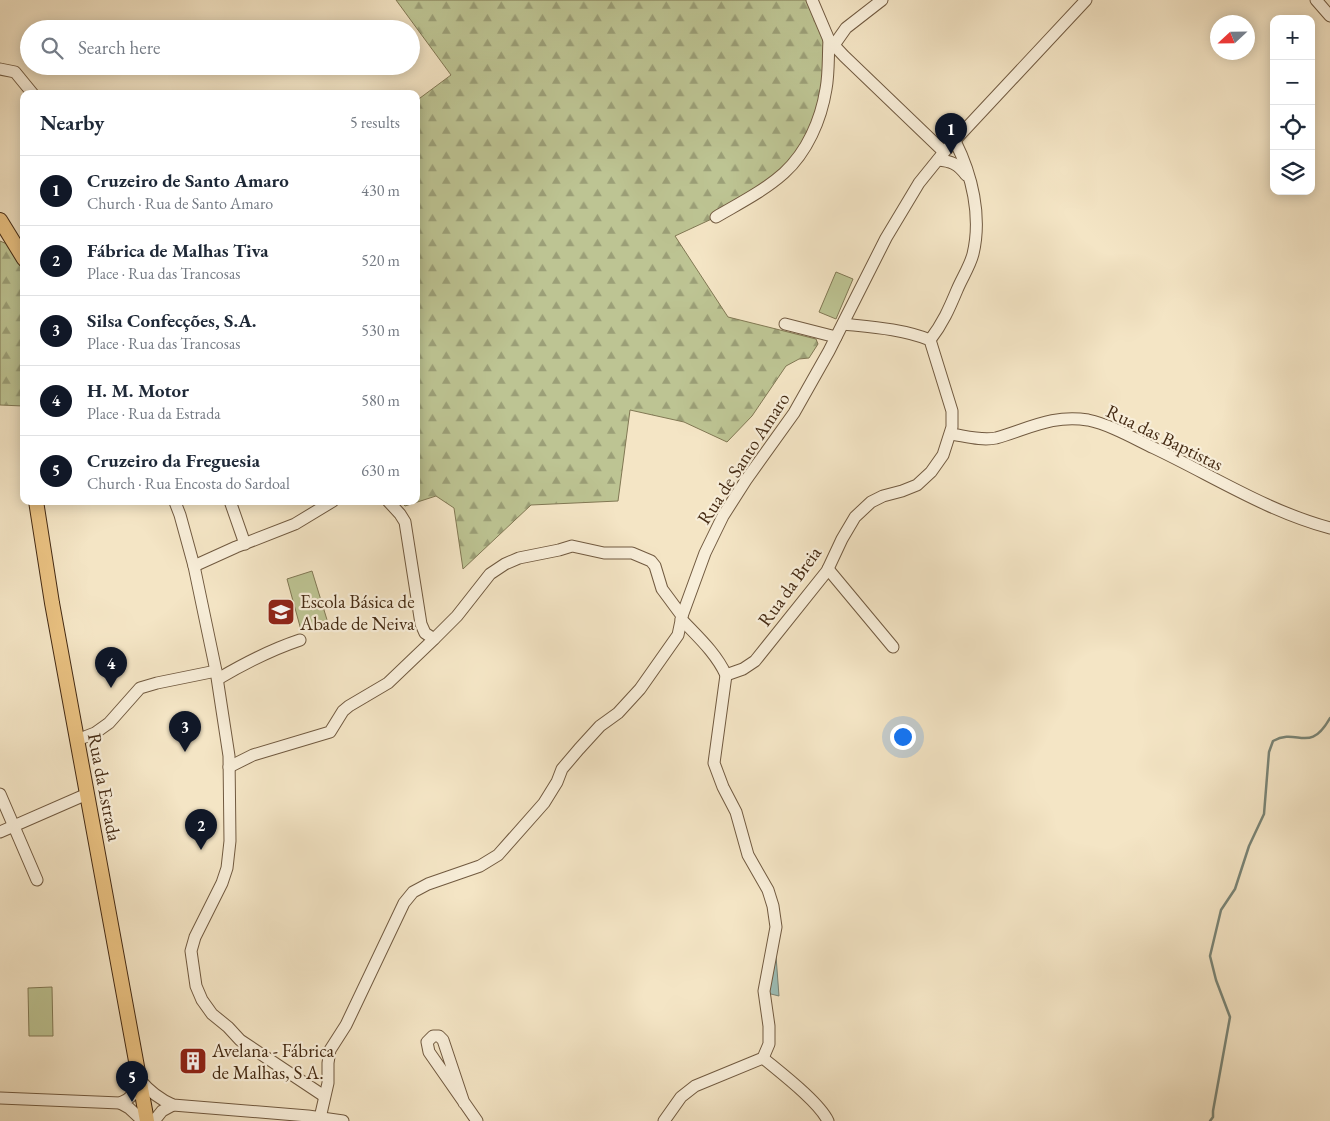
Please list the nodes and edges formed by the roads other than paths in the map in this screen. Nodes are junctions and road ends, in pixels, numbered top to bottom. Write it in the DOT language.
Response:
graph roads {
  1 [pos="812,0"];
  2 [pos="882,0"];
  3 [pos="1086,0"];
  4 [pos="1316,0"];
  5 [pos="1330,16"];
  6 [pos="831,42"];
  7 [pos="0,69"];
  8 [pos="31,90"];
  9 [pos="955,141"];
  10 [pos="941,156"];
  11 [pos="970,183"];
  12 [pos="716,217"];
  13 [pos="0,220"];
  14 [pos="20,252"];
  15 [pos="785,324"];
  16 [pos="843,324"];
  17 [pos="836,337"];
  18 [pos="930,340"];
  19 [pos="950,434"];
  20 [pos="37,505"];
  21 [pos="176,505"];
  22 [pos="231,505"];
  23 [pos="327,505"];
  24 [pos="392,505"];
  25 [pos="1330,528"];
  26 [pos="245,544"];
  27 [pos="194,566"];
  28 [pos="828,569"];
  29 [pos="682,618"];
  30 [pos="434,639"];
  31 [pos="300,640"];
  32 [pos="893,647"];
  33 [pos="217,675"];
  34 [pos="726,675"];
  35 [pos="77,740"];
  36 [pos="229,767"];
  37 [pos="0,794"];
  38 [pos="87,794"];
  39 [pos="14,826"];
  40 [pos="0,832"];
  41 [pos="37,880"];
  42 [pos="764,1058"];
  43 [pos="140,1080"];
  44 [pos="324,1096"];
  45 [pos="0,1098"];
  46 [pos="464,1102"];
  47 [pos="120,1103"];
  48 [pos="173,1105"];
  49 [pos="332,1120"];
  50 [pos="143,1121"];
  51 [pos="147,1121"];
  52 [pos="154,1121"];
  53 [pos="477,1121"];
  54 [pos="664,1121"];
  55 [pos="828,1121"];
  1 -- 6 [label="street"];
  2 -- 6 [label="street"];
  3 -- 9 [label="street, Rua de Santo Amaro"];
  4 -- 5 [label="street"];
  6 -- 10 [label="street"];
  6 -- 12 [label="street"];
  7 -- 8 [label="street"];
  9 -- 10 [label="street, Rua de Santo Amaro"];
  9 -- 11 [label="street"];
  10 -- 11 [label="street"];
  10 -- 16 [label="street, Rua de Santo Amaro"];
  11 -- 18 [label="street"];
  13 -- 14 [label="main road"];
  15 -- 17 [label="street"];
  16 -- 17 [label="street, Rua de Santo Amaro"];
  16 -- 18 [label="street"];
  17 -- 29 [label="street, Rua de Santo Amaro"];
  18 -- 19 [label="street, Rua da Breia"];
  19 -- 25 [label="street, Rua das Baptistas"];
  19 -- 28 [label="street, Rua da Breia"];
  20 -- 35 [label="main road, Rua da Estrada"];
  21 -- 27 [label="street"];
  22 -- 26 [label="street"];
  23 -- 26 [label="street"];
  24 -- 30 [label="street"];
  26 -- 27 [label="street"];
  27 -- 33 [label="street"];
  28 -- 32 [label="street"];
  28 -- 34 [label="street, Rua da Breia"];
  29 -- 30 [label="street"];
  29 -- 34 [label="street"];
  29 -- 44 [label="street, Rua de Santo Amaro"];
  30 -- 36 [label="street"];
  31 -- 33 [label="street"];
  33 -- 35 [label="street"];
  33 -- 36 [label="street"];
  34 -- 42 [label="street"];
  35 -- 38 [label="main road, Rua da Estrada"];
  36 -- 44 [label="street"];
  37 -- 39 [label="street"];
  38 -- 39 [label="street"];
  38 -- 43 [label="main road, Rua da Estrada"];
  39 -- 40 [label="street"];
  39 -- 41 [label="street"];
  42 -- 54 [label="street"];
  42 -- 55 [label="street"];
  43 -- 47 [label="street"];
  43 -- 48 [label="street"];
  43 -- 51 [label="main road, Rua da Estrada"];
  44 -- 49 [label="street, Rua de Santo Amaro"];
  45 -- 47 [label="street"];
  46 -- 46 [label="street"];
  46 -- 53 [label="street"];
  47 -- 50 [label="street"];
  48 -- 49 [label="street"];
  48 -- 52 [label="street"];
}
